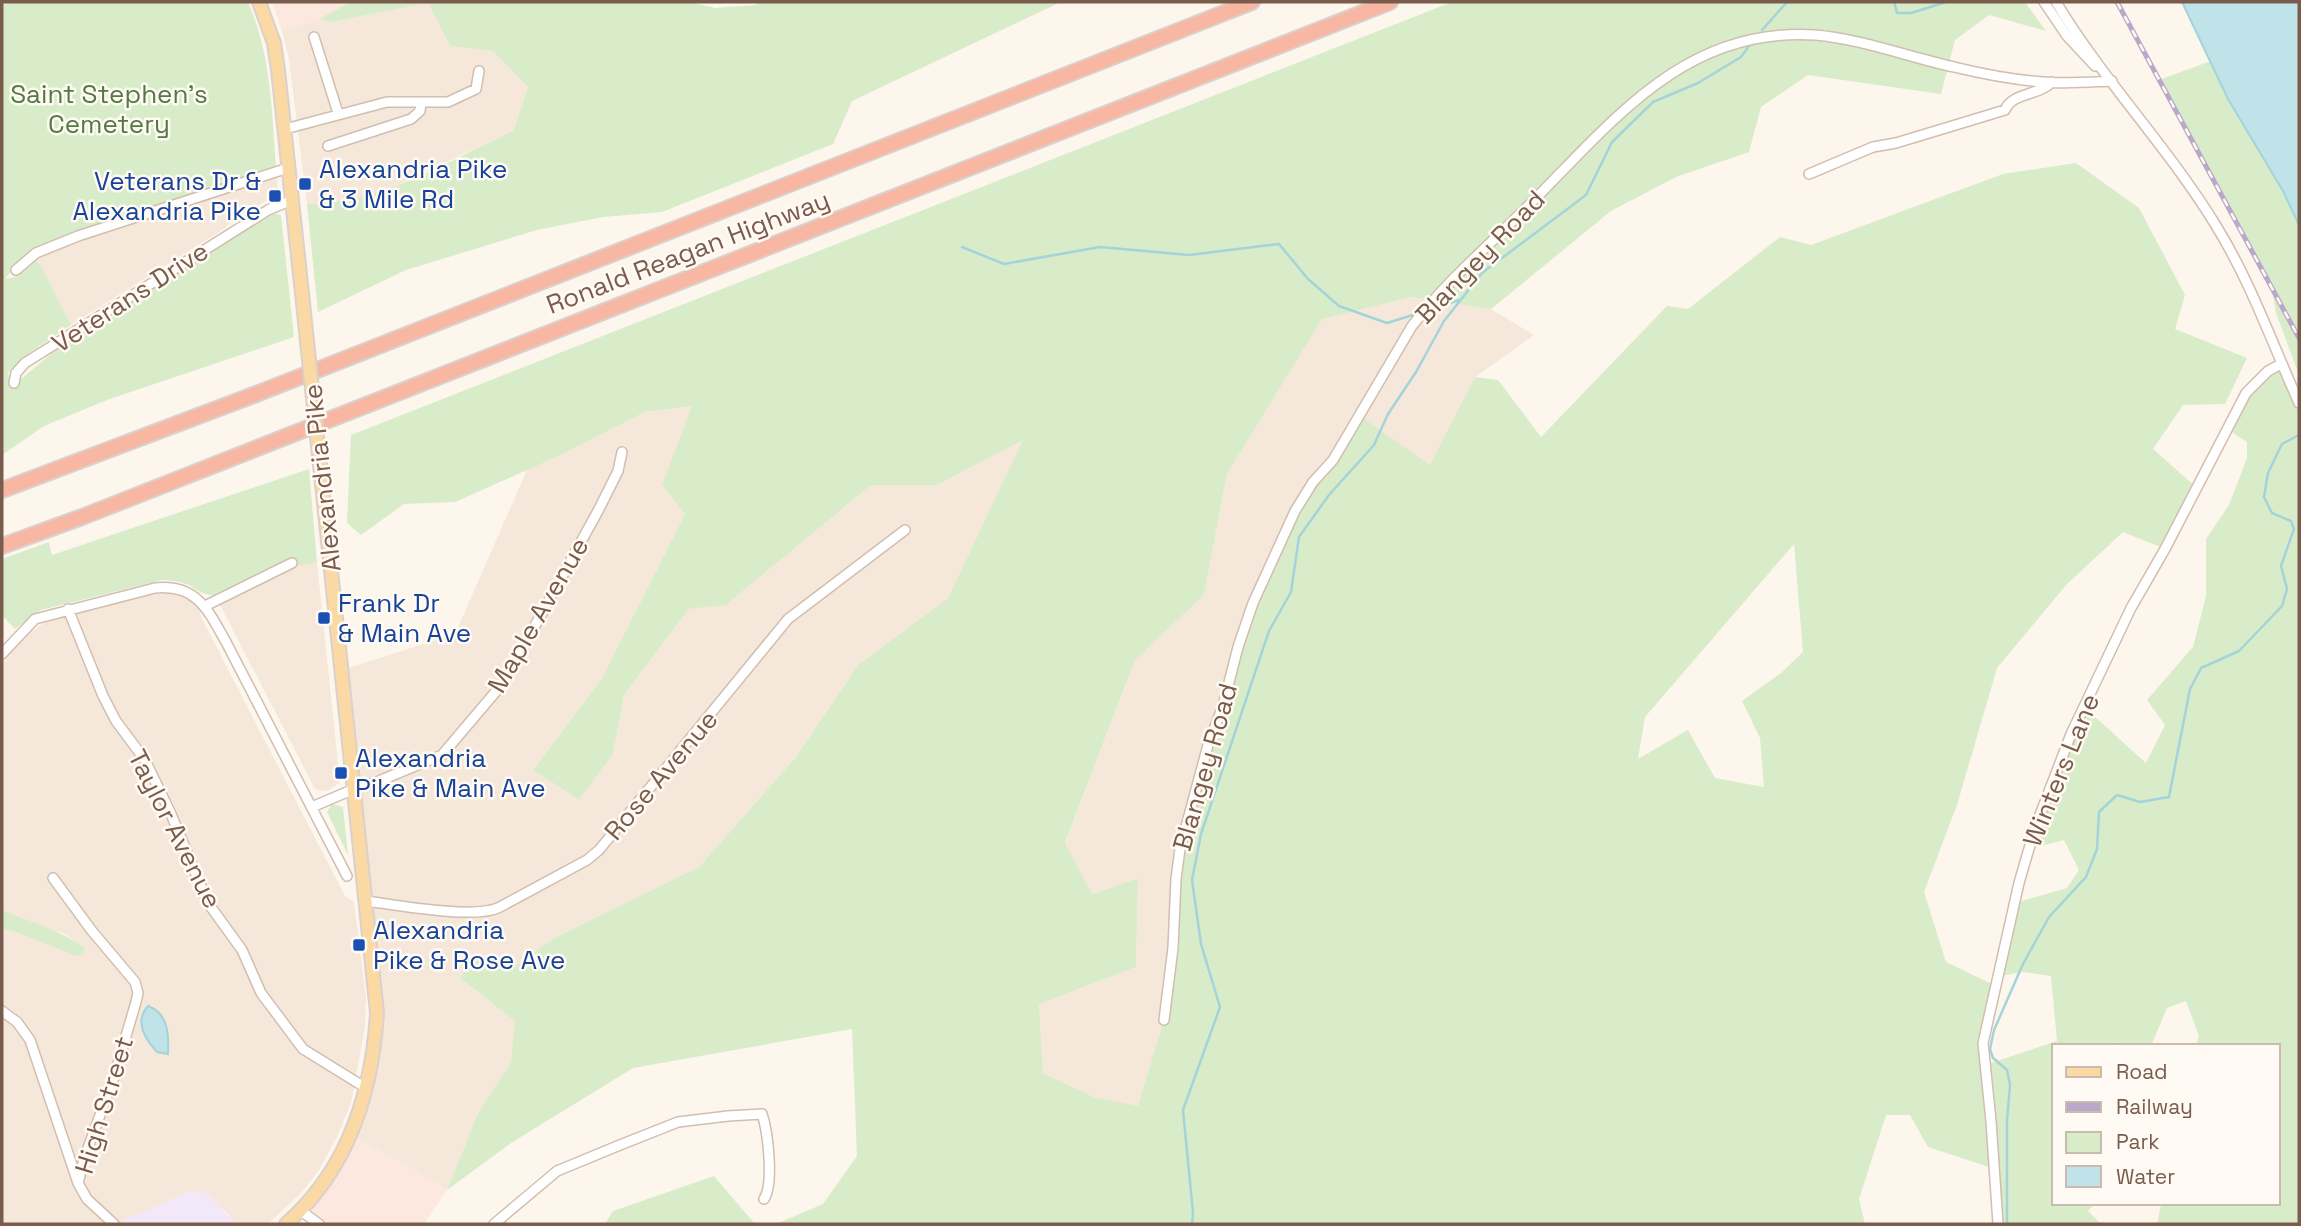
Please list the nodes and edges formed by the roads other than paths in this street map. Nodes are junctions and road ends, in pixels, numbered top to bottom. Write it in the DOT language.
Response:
graph roads {
  1 [pos="259,2"];
  2 [pos="1252,2"];
  3 [pos="1390,2"];
  4 [pos="2044,2"];
  5 [pos="2056,2"];
  6 [pos="314,37"];
  7 [pos="480,71"];
  8 [pos="2112,81"];
  9 [pos="2052,82"];
  10 [pos="395,102"];
  11 [pos="421,102"];
  12 [pos="338,113"];
  13 [pos="402,121"];
  14 [pos="285,129"];
  15 [pos="328,146"];
  16 [pos="288,168"];
  17 [pos="1809,174"];
  18 [pos="292,200"];
  19 [pos="16,270"];
  20 [pos="2281,364"];
  21 [pos="14,383"];
  22 [pos="2299,403"];
  23 [pos="622,452"];
  24 [pos="2,490"];
  25 [pos="905,530"];
  26 [pos="2,546"];
  27 [pos="292,563"];
  28 [pos="205,607"];
  29 [pos="68,609"];
  30 [pos="2,654"];
  31 [pos="354,789"];
  32 [pos="312,807"];
  33 [pos="346,876"];
  34 [pos="52,878"];
  35 [pos="366,901"];
  36 [pos="2,1011"];
  37 [pos="1164,1020"];
  38 [pos="366,1088"];
  39 [pos="78,1184"];
  40 [pos="764,1199"];
  41 [pos="301,1211"];
  42 [pos="114,1224"];
  43 [pos="286,1224"];
  44 [pos="319,1224"];
  45 [pos="494,1224"];
  46 [pos="1998,1224"];
  1 -- 14 [label="main road, Alexandria Pike"];
  2 -- 24 [label="highway, Ronald Reagan Highway"];
  3 -- 26 [label="highway, Ronald Reagan Highway"];
  4 -- 8 [label="street"];
  5 -- 8 [label="street"];
  6 -- 12 [label="street"];
  7 -- 11 [label="street"];
  8 -- 9 [label="street, Blangey Road"];
  8 -- 20 [label="street"];
  9 -- 17 [label="street"];
  9 -- 37 [label="street, Blangey Road"];
  10 -- 11 [label="street"];
  10 -- 12 [label="street"];
  10 -- 13 [label="street"];
  11 -- 13 [label="street"];
  12 -- 14 [label="street"];
  13 -- 15 [label="street"];
  14 -- 16 [label="main road, Alexandria Pike"];
  16 -- 18 [label="main road, Alexandria Pike"];
  16 -- 19 [label="street"];
  18 -- 21 [label="street, Veterans Drive"];
  18 -- 31 [label="main road, Alexandria Pike, bridge"];
  20 -- 22 [label="street"];
  20 -- 46 [label="street, Winters Lane"];
  23 -- 31 [label="street, Maple Avenue"];
  25 -- 35 [label="street, Rose Avenue"];
  27 -- 28 [label="street"];
  28 -- 29 [label="street"];
  28 -- 32 [label="street"];
  29 -- 30 [label="street"];
  29 -- 38 [label="street, Taylor Avenue"];
  31 -- 32 [label="street, Maple Avenue"];
  31 -- 35 [label="main road, Alexandria Pike"];
  32 -- 33 [label="street"];
  34 -- 39 [label="street, High Street"];
  35 -- 38 [label="main road, Alexandria Pike"];
  36 -- 39 [label="street"];
  38 -- 41 [label="main road, Alexandria Pike"];
  39 -- 42 [label="street, High Street"];
  40 -- 45 [label="street"];
  41 -- 43 [label="main road, Alexandria Pike"];
  41 -- 44 [label="street"];
}
